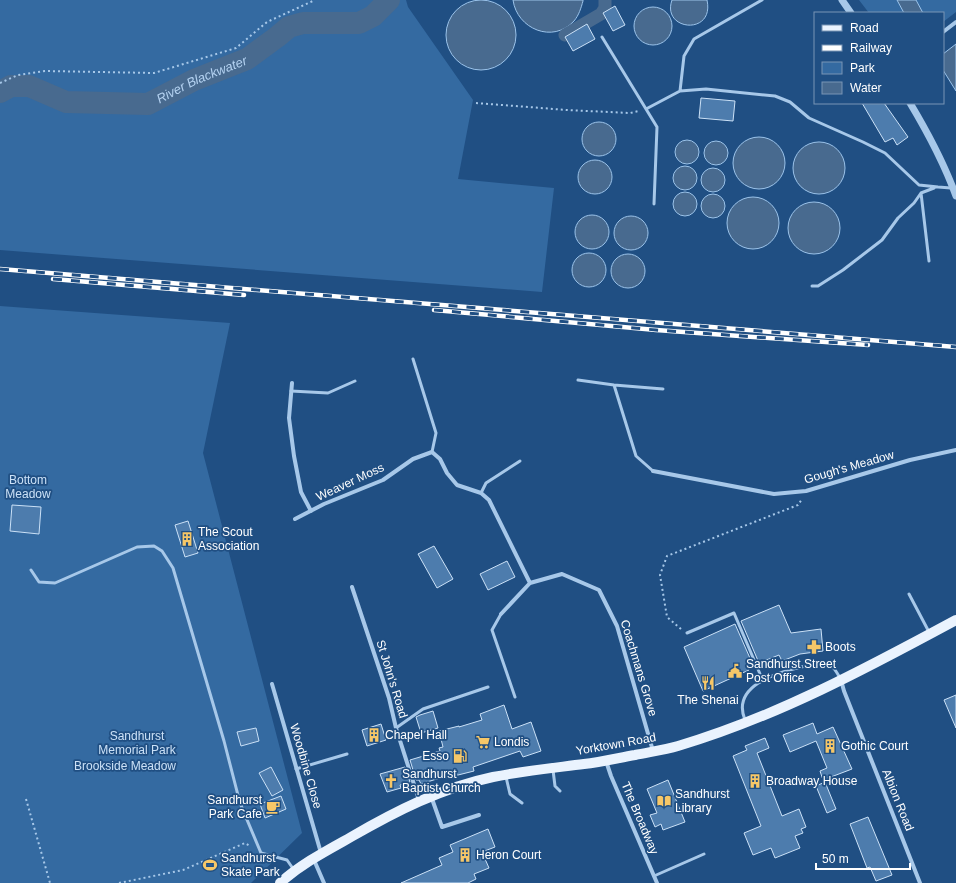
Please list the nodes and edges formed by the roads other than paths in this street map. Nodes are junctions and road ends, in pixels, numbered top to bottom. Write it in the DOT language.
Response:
graph roads {
  1 [pos="762,0"];
  2 [pos="842,0"];
  3 [pos="850,12"];
  4 [pos="956,22"];
  5 [pos="944,31"];
  6 [pos="602,38"];
  7 [pos="680,92"];
  8 [pos="911,104"];
  9 [pos="646,109"];
  10 [pos="936,187"];
  11 [pos="953,188"];
  12 [pos="922,193"];
  13 [pos="956,196"];
  14 [pos="654,204"];
  15 [pos="929,261"];
  16 [pos="812,286"];
  17 [pos="413,359"];
  18 [pos="578,380"];
  19 [pos="355,381"];
  20 [pos="292,383"];
  21 [pos="614,385"];
  22 [pos="663,389"];
  23 [pos="291,391"];
  24 [pos="956,450"];
  25 [pos="432,452"];
  26 [pos="520,461"];
  27 [pos="653,471"];
  28 [pos="481,493"];
  29 [pos="311,511"];
  30 [pos="295,519"];
  31 [pos="31,570"];
  32 [pos="530,583"];
  33 [pos="352,587"];
  34 [pos="909,594"];
  35 [pos="501,614"];
  36 [pos="956,620"];
  37 [pos="688,633"];
  38 [pos="929,634"];
  39 [pos="841,680"];
  40 [pos="763,681"];
  41 [pos="272,684"];
  42 [pos="488,687"];
  43 [pos="515,696"];
  44 [pos="746,722"];
  45 [pos="396,728"];
  46 [pos="653,752"];
  47 [pos="347,754"];
  48 [pos="606,760"];
  49 [pos="553,768"];
  50 [pos="296,769"];
  51 [pos="505,775"];
  52 [pos="560,791"];
  53 [pos="430,796"];
  54 [pos="419,800"];
  55 [pos="522,802"];
  56 [pos="479,815"];
  57 [pos="704,854"];
  58 [pos="317,856"];
  59 [pos="294,871"];
  60 [pos="654,876"];
  61 [pos="280,883"];
  62 [pos="324,883"];
  63 [pos="657,883"];
  64 [pos="920,883"];
  1 -- 7 [label="lane"];
  2 -- 3 [label="street"];
  4 -- 5 [label="street"];
  6 -- 9 [label="lane"];
  7 -- 9 [label="lane"];
  7 -- 10 [label="lane"];
  8 -- 11 [label="street"];
  9 -- 14 [label="lane"];
  10 -- 11 [label="lane"];
  10 -- 12 [label="lane"];
  11 -- 13 [label="street"];
  12 -- 15 [label="lane"];
  12 -- 16 [label="lane"];
  17 -- 25 [label="lane"];
  18 -- 21 [label="lane"];
  19 -- 23 [label="lane"];
  20 -- 23 [label="street"];
  21 -- 22 [label="lane"];
  21 -- 27 [label="lane"];
  23 -- 29 [label="street"];
  24 -- 27 [label="street, Gough's Meadow"];
  25 -- 28 [label="street"];
  25 -- 29 [label="street, Weaver Moss"];
  26 -- 28 [label="lane"];
  28 -- 32 [label="street"];
  29 -- 30 [label="street, Weaver Moss"];
  31 -- 59 [label="lane"];
  32 -- 35 [label="street"];
  32 -- 46 [label="street, Coachmans Grove"];
  33 -- 45 [label="street, St John's Road"];
  34 -- 38 [label="lane"];
  35 -- 43 [label="lane"];
  36 -- 38 [label="main road, Yorktown Road"];
  37 -- 40 [label="lane"];
  38 -- 39 [label="main road, Yorktown Road"];
  39 -- 40 [label="lane"];
  39 -- 44 [label="main road, Yorktown Road"];
  39 -- 64 [label="street, Albion Road"];
  40 -- 44 [label="lane"];
  41 -- 50 [label="street, Woodbine Close"];
  42 -- 45 [label="lane"];
  44 -- 46 [label="main road, Yorktown Road"];
  45 -- 54 [label="street, St John's Road"];
  46 -- 48 [label="main road, Yorktown Road"];
  47 -- 50 [label="lane"];
  48 -- 49 [label="main road, Yorktown Road"];
  48 -- 60 [label="street, The Broadway"];
  49 -- 51 [label="main road, Yorktown Road"];
  49 -- 52 [label="lane"];
  50 -- 58 [label="street, Woodbine Close"];
  51 -- 53 [label="main road, Yorktown Road"];
  51 -- 55 [label="lane"];
  53 -- 54 [label="main road, Yorktown Road"];
  53 -- 56 [label="street"];
  54 -- 58 [label="main road, Yorktown Road"];
  57 -- 60 [label="lane"];
  58 -- 59 [label="main road, Yorktown Road"];
  58 -- 62 [label="street, Woodbine Close"];
  59 -- 61 [label="main road, Yorktown Road"];
  60 -- 63 [label="street, The Broadway"];
}
